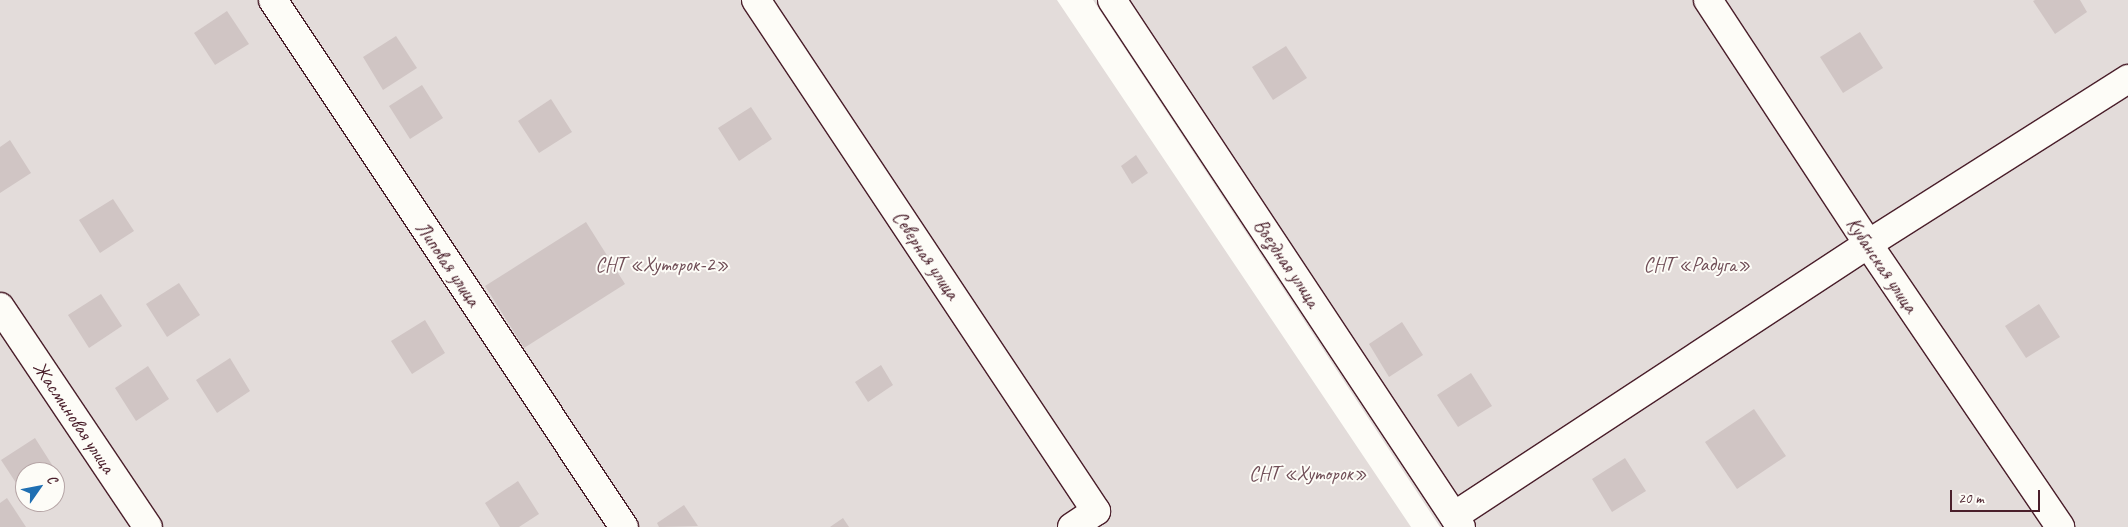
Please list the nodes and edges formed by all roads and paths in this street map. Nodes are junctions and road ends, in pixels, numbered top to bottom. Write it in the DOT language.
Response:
graph roads {
  1 [pos="273,0"];
  2 [pos="756,0"];
  3 [pos="1112,0"];
  4 [pos="1708,0"];
  5 [pos="2128,79"];
  6 [pos="1868,244"];
  7 [pos="0,307"];
  8 [pos="1458,521"];
  9 [pos="148,527"];
  10 [pos="624,527"];
  11 [pos="1072,527"];
  12 [pos="2060,527"];
  1 -- 10 [label="street, Липовая улица"];
  2 -- 11 [label="street, Северная улица"];
  3 -- 8 [label="street, Въездная улица"];
  4 -- 6 [label="street, Кубанская улица"];
  5 -- 6 [label="street"];
  6 -- 8 [label="street"];
  6 -- 12 [label="street, Кубанская улица"];
  7 -- 9 [label="street, Жасминовая улица"];
}
